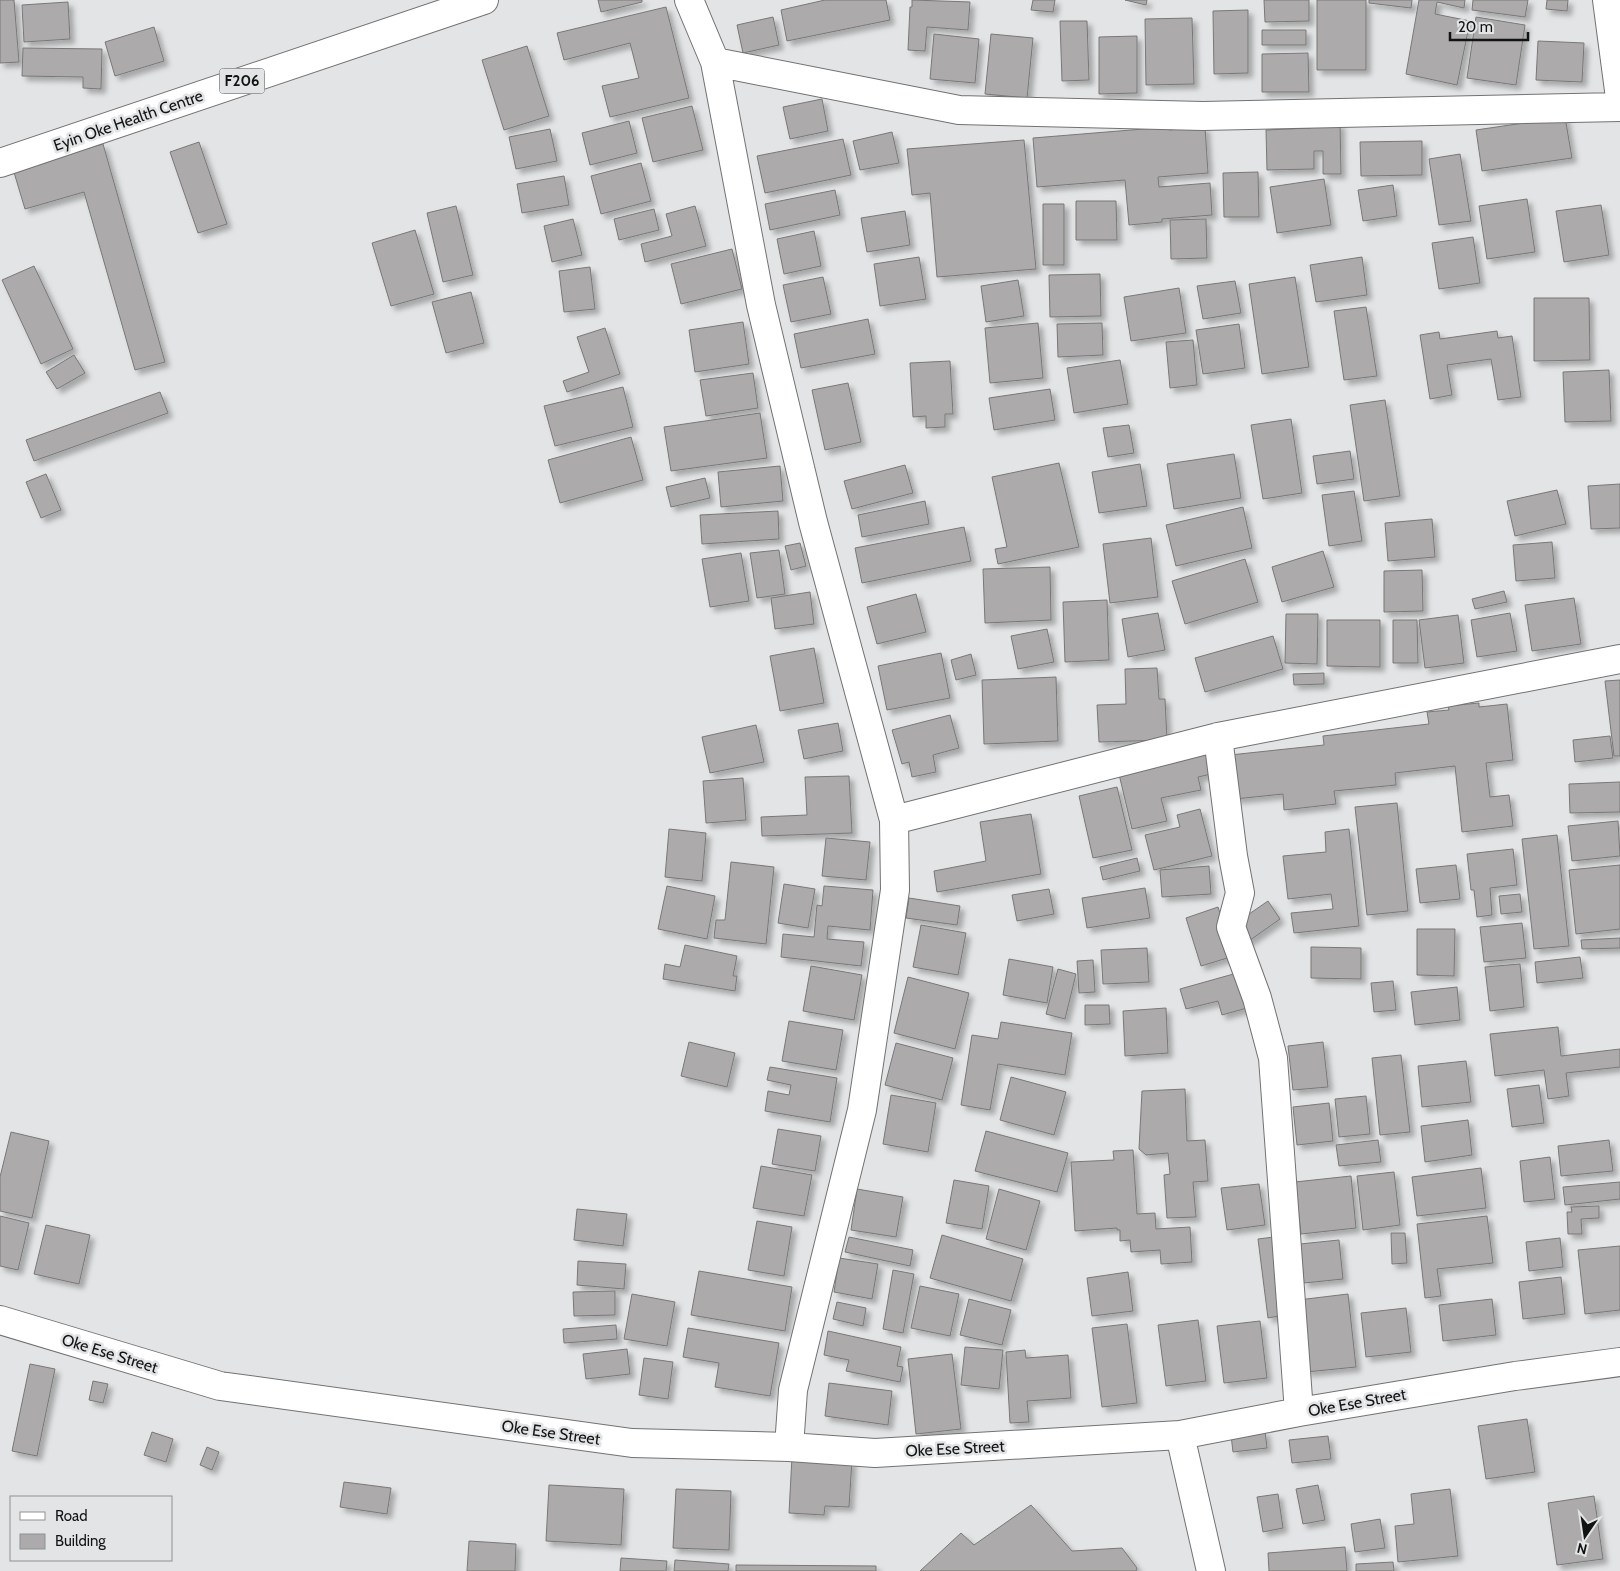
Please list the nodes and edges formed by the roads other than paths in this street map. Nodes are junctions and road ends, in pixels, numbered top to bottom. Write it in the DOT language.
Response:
graph roads {
  1 [pos="484,0"];
  2 [pos="689,0"];
  3 [pos="1607,0"];
  4 [pos="714,62"];
  5 [pos="1620,98"];
  6 [pos="1620,107"];
  7 [pos="0,163"];
  8 [pos="1620,659"];
  9 [pos="1218,738"];
  10 [pos="894,820"];
  11 [pos="0,1320"];
  12 [pos="1620,1362"];
  13 [pos="1299,1412"];
  14 [pos="1180,1435"];
  15 [pos="789,1447"];
  16 [pos="1211,1571"];
  1 -- 7 [label="street, Eyin Oke Health Centre / F206"];
  2 -- 4 [label="street"];
  3 -- 5 [label="street"];
  4 -- 6 [label="street"];
  4 -- 10 [label="street"];
  8 -- 9 [label="street"];
  9 -- 10 [label="street"];
  9 -- 13 [label="street"];
  10 -- 15 [label="street"];
  11 -- 15 [label="street, Oke Ese Street"];
  12 -- 13 [label="street, Oke Ese Street"];
  13 -- 14 [label="street, Oke Ese Street"];
  14 -- 15 [label="street, Oke Ese Street"];
  14 -- 16 [label="street"];
}
